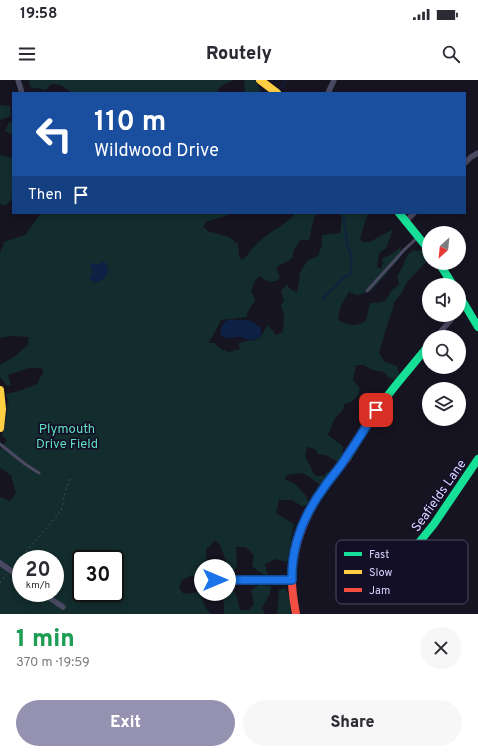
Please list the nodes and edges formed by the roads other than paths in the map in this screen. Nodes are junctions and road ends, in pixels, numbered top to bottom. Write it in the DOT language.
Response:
graph roads {
  1 [pos="18,80"];
  2 [pos="260,80"];
  3 [pos="334,80"];
  4 [pos="22,92"];
  5 [pos="276,92"];
  6 [pos="328,92"];
  7 [pos="478,153"];
  8 [pos="466,162"];
  9 [pos="400,214"];
  10 [pos="413,214"];
  11 [pos="406,221"];
  12 [pos="418,236"];
  13 [pos="422,241"];
  14 [pos="367,291"];
  15 [pos="466,314"];
  16 [pos="449,322"];
  17 [pos="478,327"];
  18 [pos="442,330"];
  19 [pos="422,353"];
  20 [pos="0,390"];
  21 [pos="0,428"];
  22 [pos="0,444"];
  23 [pos="478,458"];
  24 [pos="39,473"];
  25 [pos="421,540"];
  26 [pos="0,564"];
  27 [pos="12,572"];
  28 [pos="215,580"];
  29 [pos="292,580"];
  30 [pos="56,602"];
  31 [pos="63,607"];
  32 [pos="296,614"];
  1 -- 4 [label="street"];
  2 -- 5 [label="street"];
  3 -- 6 [label="street"];
  7 -- 8 [label="street"];
  9 -- 11 [label="street"];
  10 -- 11 [label="street"];
  11 -- 12 [label="street"];
  12 -- 13 [label="street"];
  12 -- 14 [label="lane"];
  15 -- 17 [label="street"];
  16 -- 18 [label="street"];
  19 -- 29 [label="street"];
  20 -- 21 [label="street"];
  22 -- 24 [label="lane"];
  23 -- 25 [label="street, Seafields Lane"];
  26 -- 27 [label="street"];
  28 -- 29 [label="street"];
  29 -- 32 [label="street"];
  30 -- 31 [label="street"];
}
